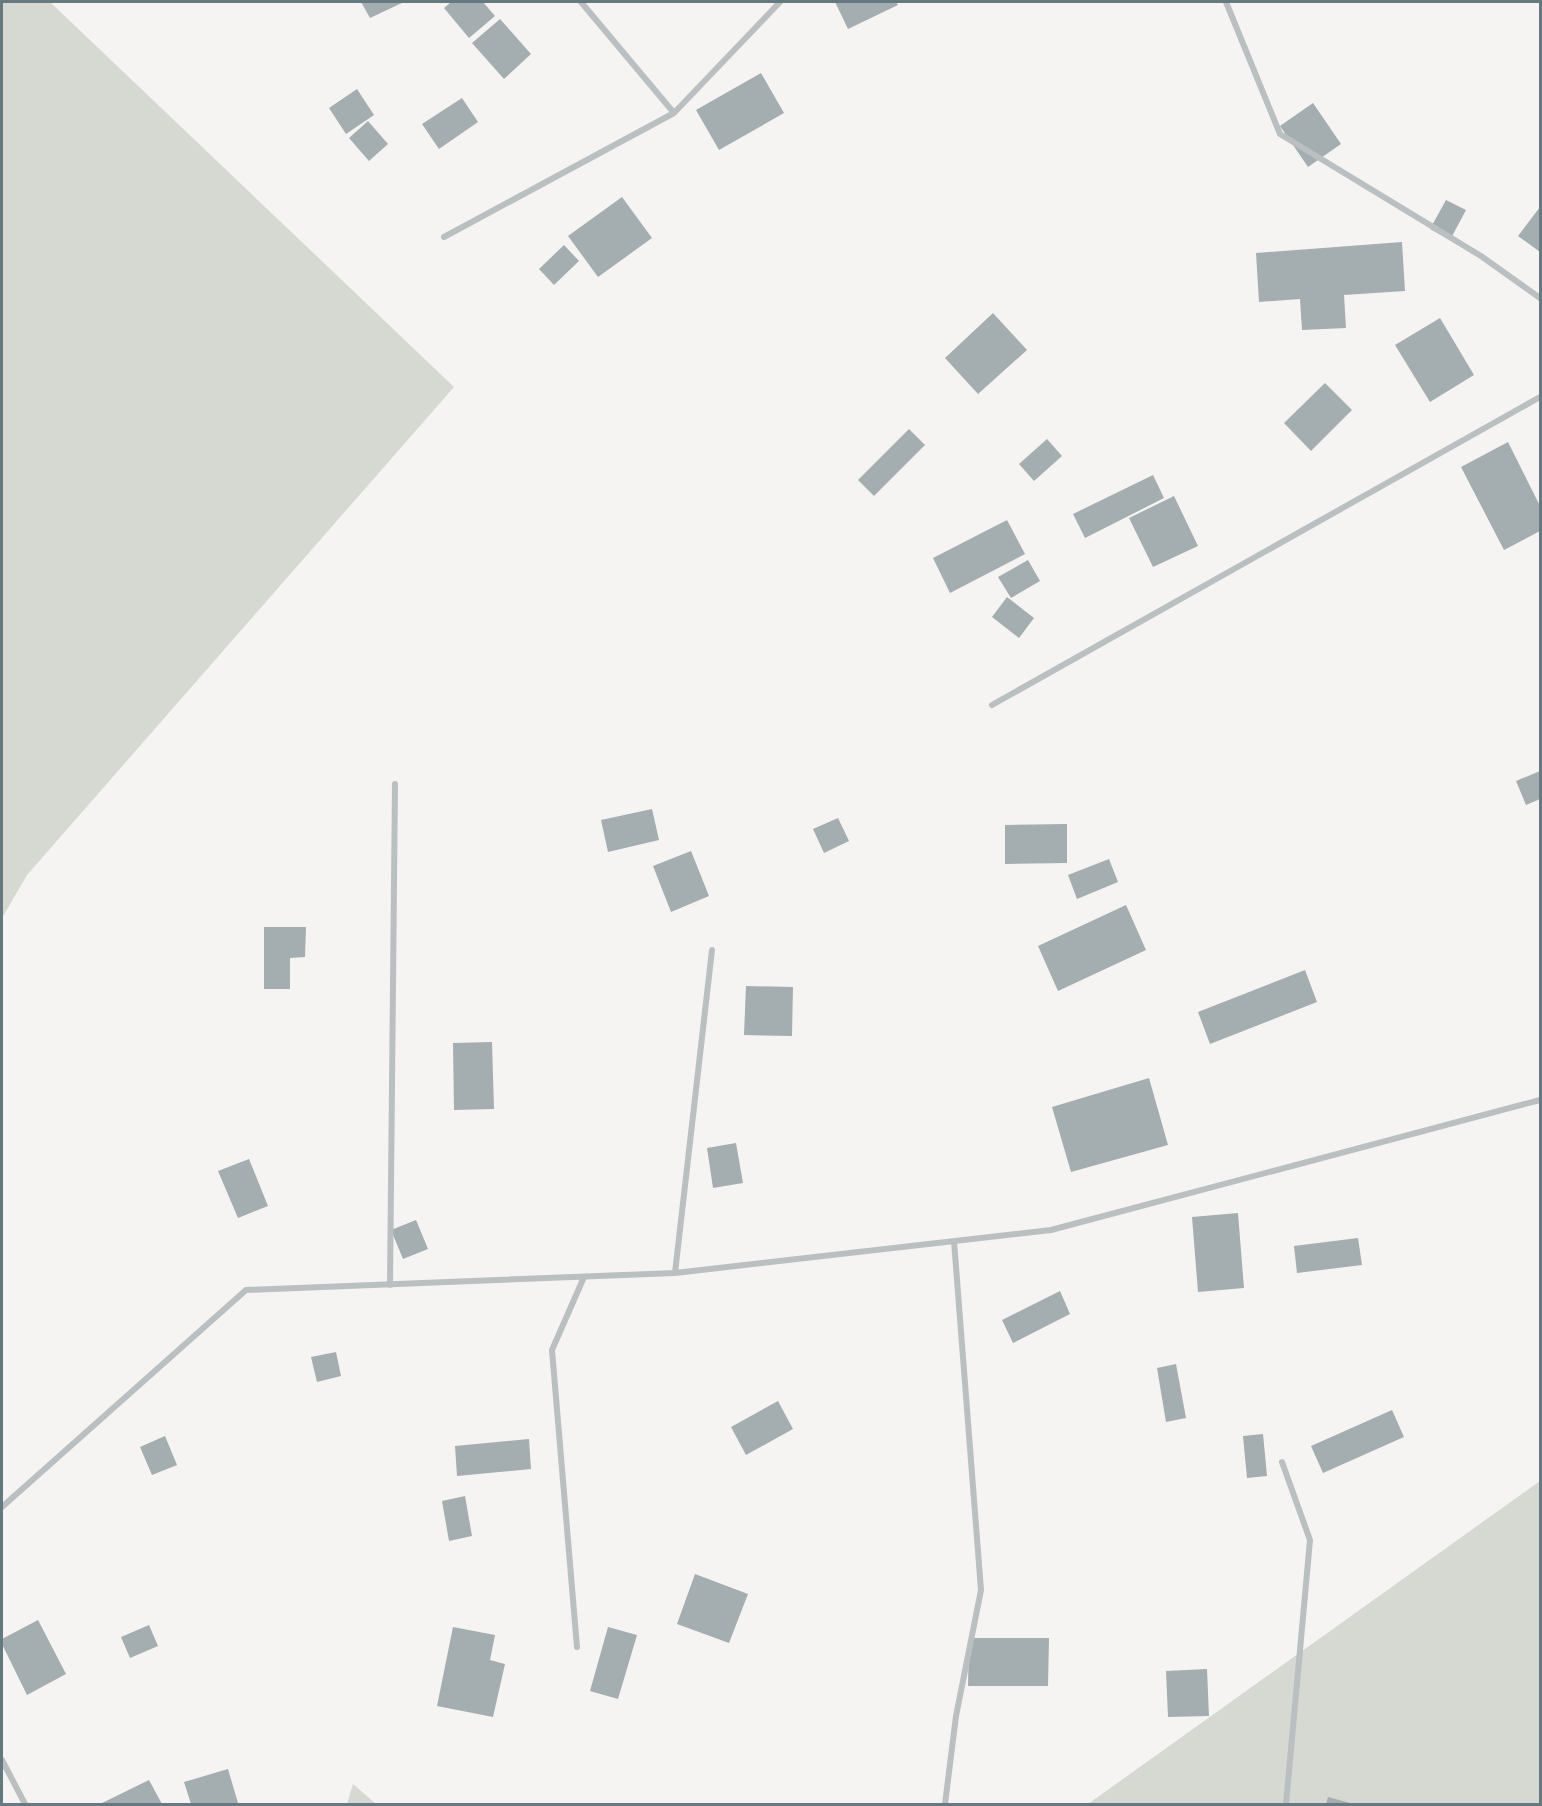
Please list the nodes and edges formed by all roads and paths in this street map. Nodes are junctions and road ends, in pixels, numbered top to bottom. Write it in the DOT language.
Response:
graph roads {
  1 [pos="581,2"];
  2 [pos="780,2"];
  3 [pos="1226,2"];
  4 [pos="674,113"];
  5 [pos="444,237"];
  6 [pos="1540,298"];
  7 [pos="1540,397"];
  8 [pos="992,705"];
  9 [pos="395,784"];
  10 [pos="712,950"];
  11 [pos="1540,1100"];
  12 [pos="954,1241"];
  13 [pos="675,1273"];
  14 [pos="584,1277"];
  15 [pos="390,1285"];
  16 [pos="1282,1462"];
  17 [pos="2,1507"];
  18 [pos="578,1647"];
  19 [pos="2,1760"];
  20 [pos="25,1804"];
  21 [pos="945,1804"];
  22 [pos="1286,1804"];
  1 -- 4 [label="street"];
  2 -- 4 [label="street"];
  3 -- 6 [label="street"];
  4 -- 5 [label="street"];
  7 -- 8 [label="street"];
  9 -- 15 [label="street"];
  10 -- 13 [label="street"];
  11 -- 12 [label="street"];
  12 -- 13 [label="street"];
  12 -- 21 [label="street"];
  13 -- 14 [label="street"];
  14 -- 15 [label="street"];
  14 -- 18 [label="street"];
  15 -- 17 [label="street"];
  16 -- 22 [label="street"];
  19 -- 20 [label="street"];
}
